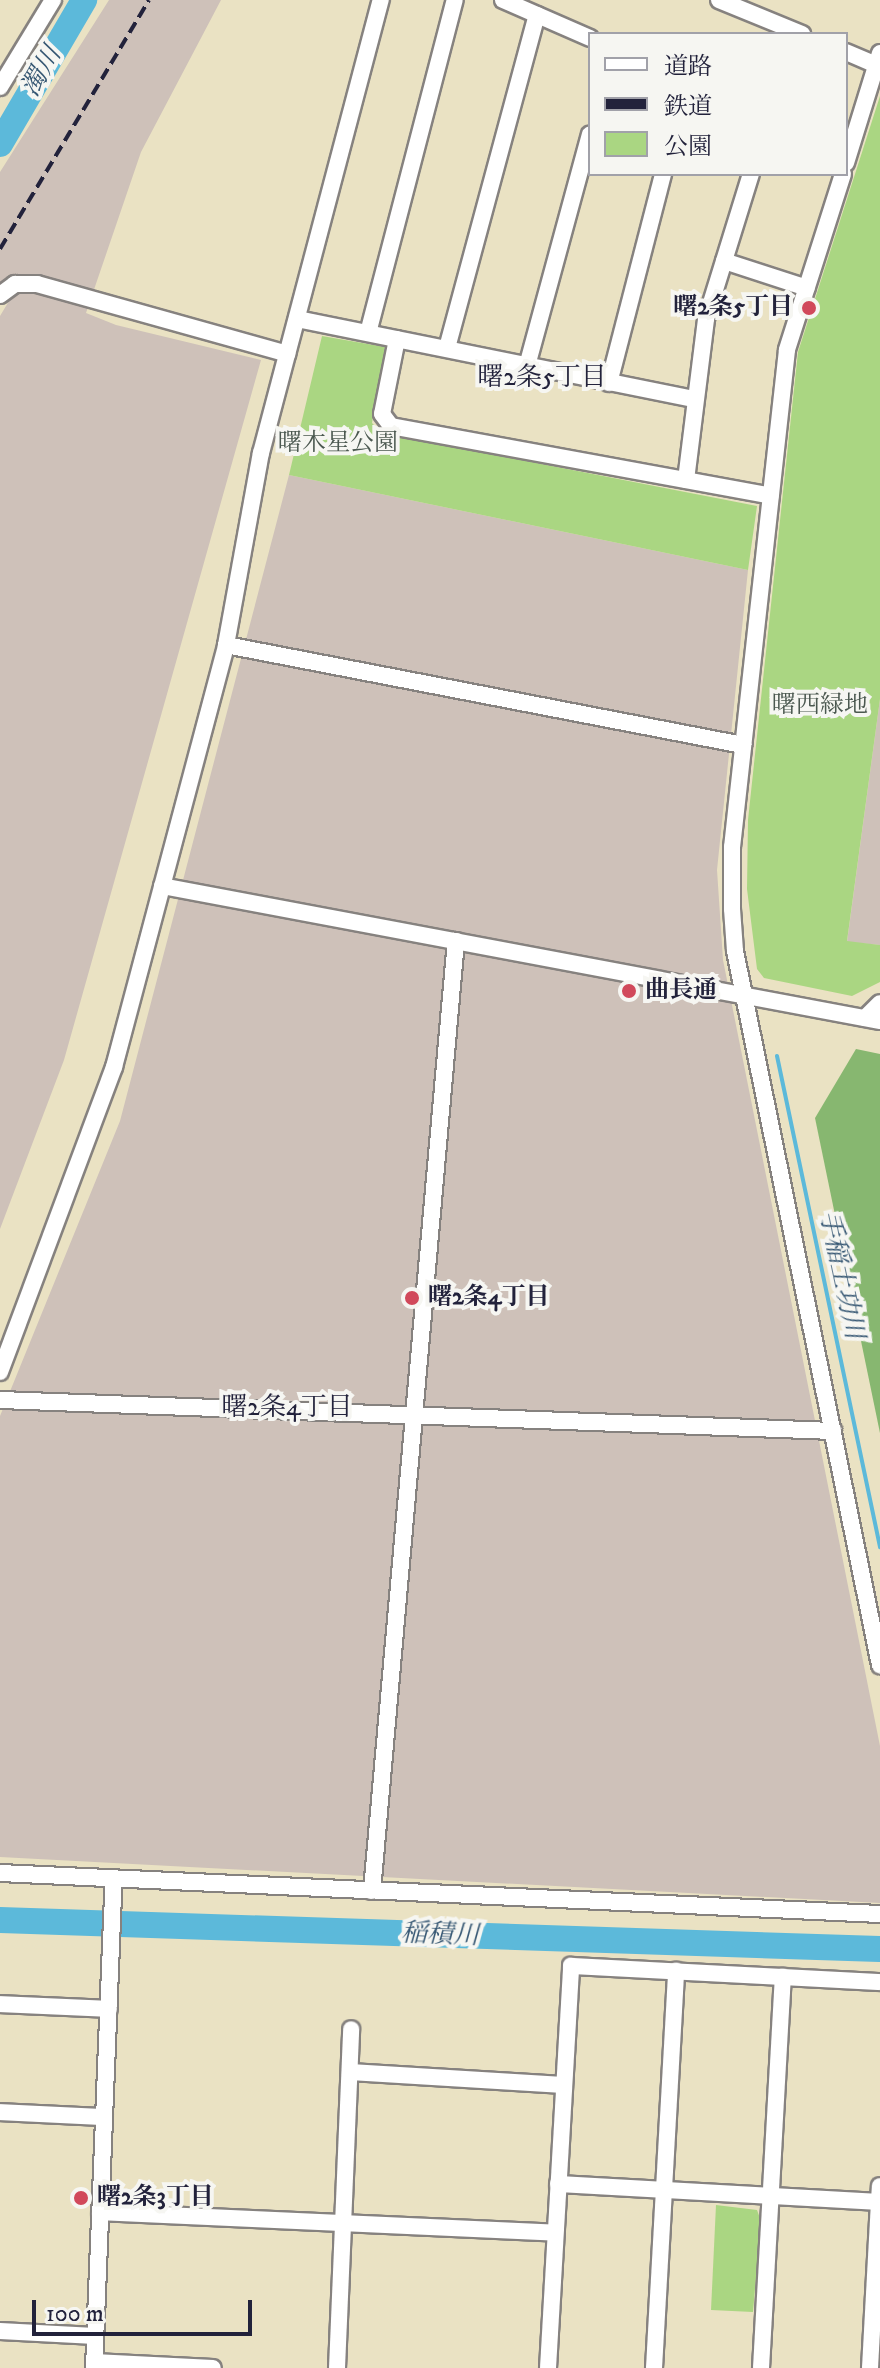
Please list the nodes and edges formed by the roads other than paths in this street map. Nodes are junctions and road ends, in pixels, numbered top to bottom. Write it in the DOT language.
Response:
graph roads {
  1 [pos="53,0"];
  2 [pos="381,0"];
  3 [pos="455,0"];
  4 [pos="503,0"];
  5 [pos="719,0"];
  6 [pos="537,15"];
  7 [pos="795,32"];
  8 [pos="588,37"];
  9 [pos="848,52"];
  10 [pos="878,59"];
  11 [pos="0,87"];
  12 [pos="588,141"];
  13 [pos="848,156"];
  14 [pos="662,176"];
  15 [pos="750,176"];
  16 [pos="842,176"];
  17 [pos="724,261"];
  18 [pos="807,288"];
  19 [pos="0,295"];
  20 [pos="297,319"];
  21 [pos="368,333"];
  22 [pos="397,339"];
  23 [pos="447,348"];
  24 [pos="287,354"];
  25 [pos="527,366"];
  26 [pos="609,383"];
  27 [pos="695,399"];
  28 [pos="686,480"];
  29 [pos="771,496"];
  30 [pos="226,645"];
  31 [pos="743,745"];
  32 [pos="162,886"];
  33 [pos="456,941"];
  34 [pos="744,994"];
  35 [pos="880,1003"];
  36 [pos="873,1020"];
  37 [pos="0,1372"];
  38 [pos="0,1400"];
  39 [pos="414,1413"];
  40 [pos="833,1431"];
  41 [pos="880,1665"];
  42 [pos="0,1873"];
  43 [pos="114,1879"];
  44 [pos="372,1891"];
  45 [pos="880,1914"];
  46 [pos="676,1971"];
  47 [pos="783,1977"];
  48 [pos="880,1982"];
  49 [pos="0,2004"];
  50 [pos="109,2009"];
  51 [pos="351,2029"];
  52 [pos="350,2072"];
  53 [pos="564,2085"];
  54 [pos="0,2112"];
  55 [pos="104,2117"];
  56 [pos="558,2184"];
  57 [pos="880,2186"];
  58 [pos="664,2189"];
  59 [pos="771,2195"];
  60 [pos="880,2202"];
  61 [pos="100,2212"];
  62 [pos="343,2224"];
  63 [pos="555,2233"];
  64 [pos="0,2331"];
  65 [pos="95,2336"];
  66 [pos="94,2365"];
  67 [pos="213,2368"];
  68 [pos="337,2368"];
  69 [pos="548,2368"];
  70 [pos="654,2368"];
  71 [pos="761,2368"];
  72 [pos="870,2368"];
  1 -- 11 [label="street"];
  2 -- 20 [label="street"];
  3 -- 21 [label="street"];
  4 -- 6 [label="street"];
  5 -- 7 [label="street"];
  6 -- 8 [label="street"];
  6 -- 23 [label="street"];
  9 -- 10 [label="street"];
  10 -- 13 [label="street"];
  12 -- 25 [label="street"];
  14 -- 26 [label="street"];
  15 -- 17 [label="street"];
  16 -- 18 [label="street"];
  17 -- 18 [label="street"];
  17 -- 27 [label="street"];
  18 -- 29 [label="street"];
  19 -- 24 [label="street"];
  20 -- 21 [label="street"];
  20 -- 24 [label="street"];
  21 -- 22 [label="street"];
  22 -- 23 [label="street"];
  22 -- 28 [label="street"];
  23 -- 25 [label="street"];
  24 -- 30 [label="street"];
  25 -- 26 [label="street"];
  26 -- 27 [label="street"];
  27 -- 28 [label="street"];
  28 -- 29 [label="street"];
  29 -- 31 [label="street"];
  30 -- 31 [label="street"];
  30 -- 32 [label="street"];
  31 -- 34 [label="street"];
  32 -- 33 [label="street"];
  32 -- 37 [label="street"];
  33 -- 34 [label="street"];
  33 -- 39 [label="street"];
  34 -- 36 [label="street"];
  34 -- 40 [label="street"];
  35 -- 36 [label="street"];
  38 -- 39 [label="street"];
  39 -- 40 [label="street"];
  39 -- 44 [label="street"];
  40 -- 41 [label="street"];
  42 -- 43 [label="street"];
  43 -- 44 [label="street"];
  43 -- 50 [label="street"];
  44 -- 45 [label="street"];
  46 -- 47 [label="street"];
  46 -- 53 [label="street"];
  46 -- 58 [label="street"];
  47 -- 48 [label="street"];
  47 -- 59 [label="street"];
  49 -- 50 [label="street"];
  50 -- 55 [label="street"];
  51 -- 52 [label="street"];
  52 -- 53 [label="street"];
  52 -- 62 [label="street"];
  53 -- 56 [label="street"];
  54 -- 55 [label="street"];
  55 -- 61 [label="street"];
  56 -- 58 [label="street"];
  56 -- 63 [label="street"];
  57 -- 60 [label="street"];
  58 -- 59 [label="street"];
  58 -- 70 [label="street"];
  59 -- 60 [label="street"];
  59 -- 71 [label="street"];
  60 -- 72 [label="street"];
  61 -- 62 [label="street"];
  61 -- 65 [label="street"];
  62 -- 63 [label="street"];
  62 -- 68 [label="street"];
  63 -- 69 [label="street"];
  64 -- 65 [label="street"];
  65 -- 66 [label="street"];
  66 -- 67 [label="street"];
}
